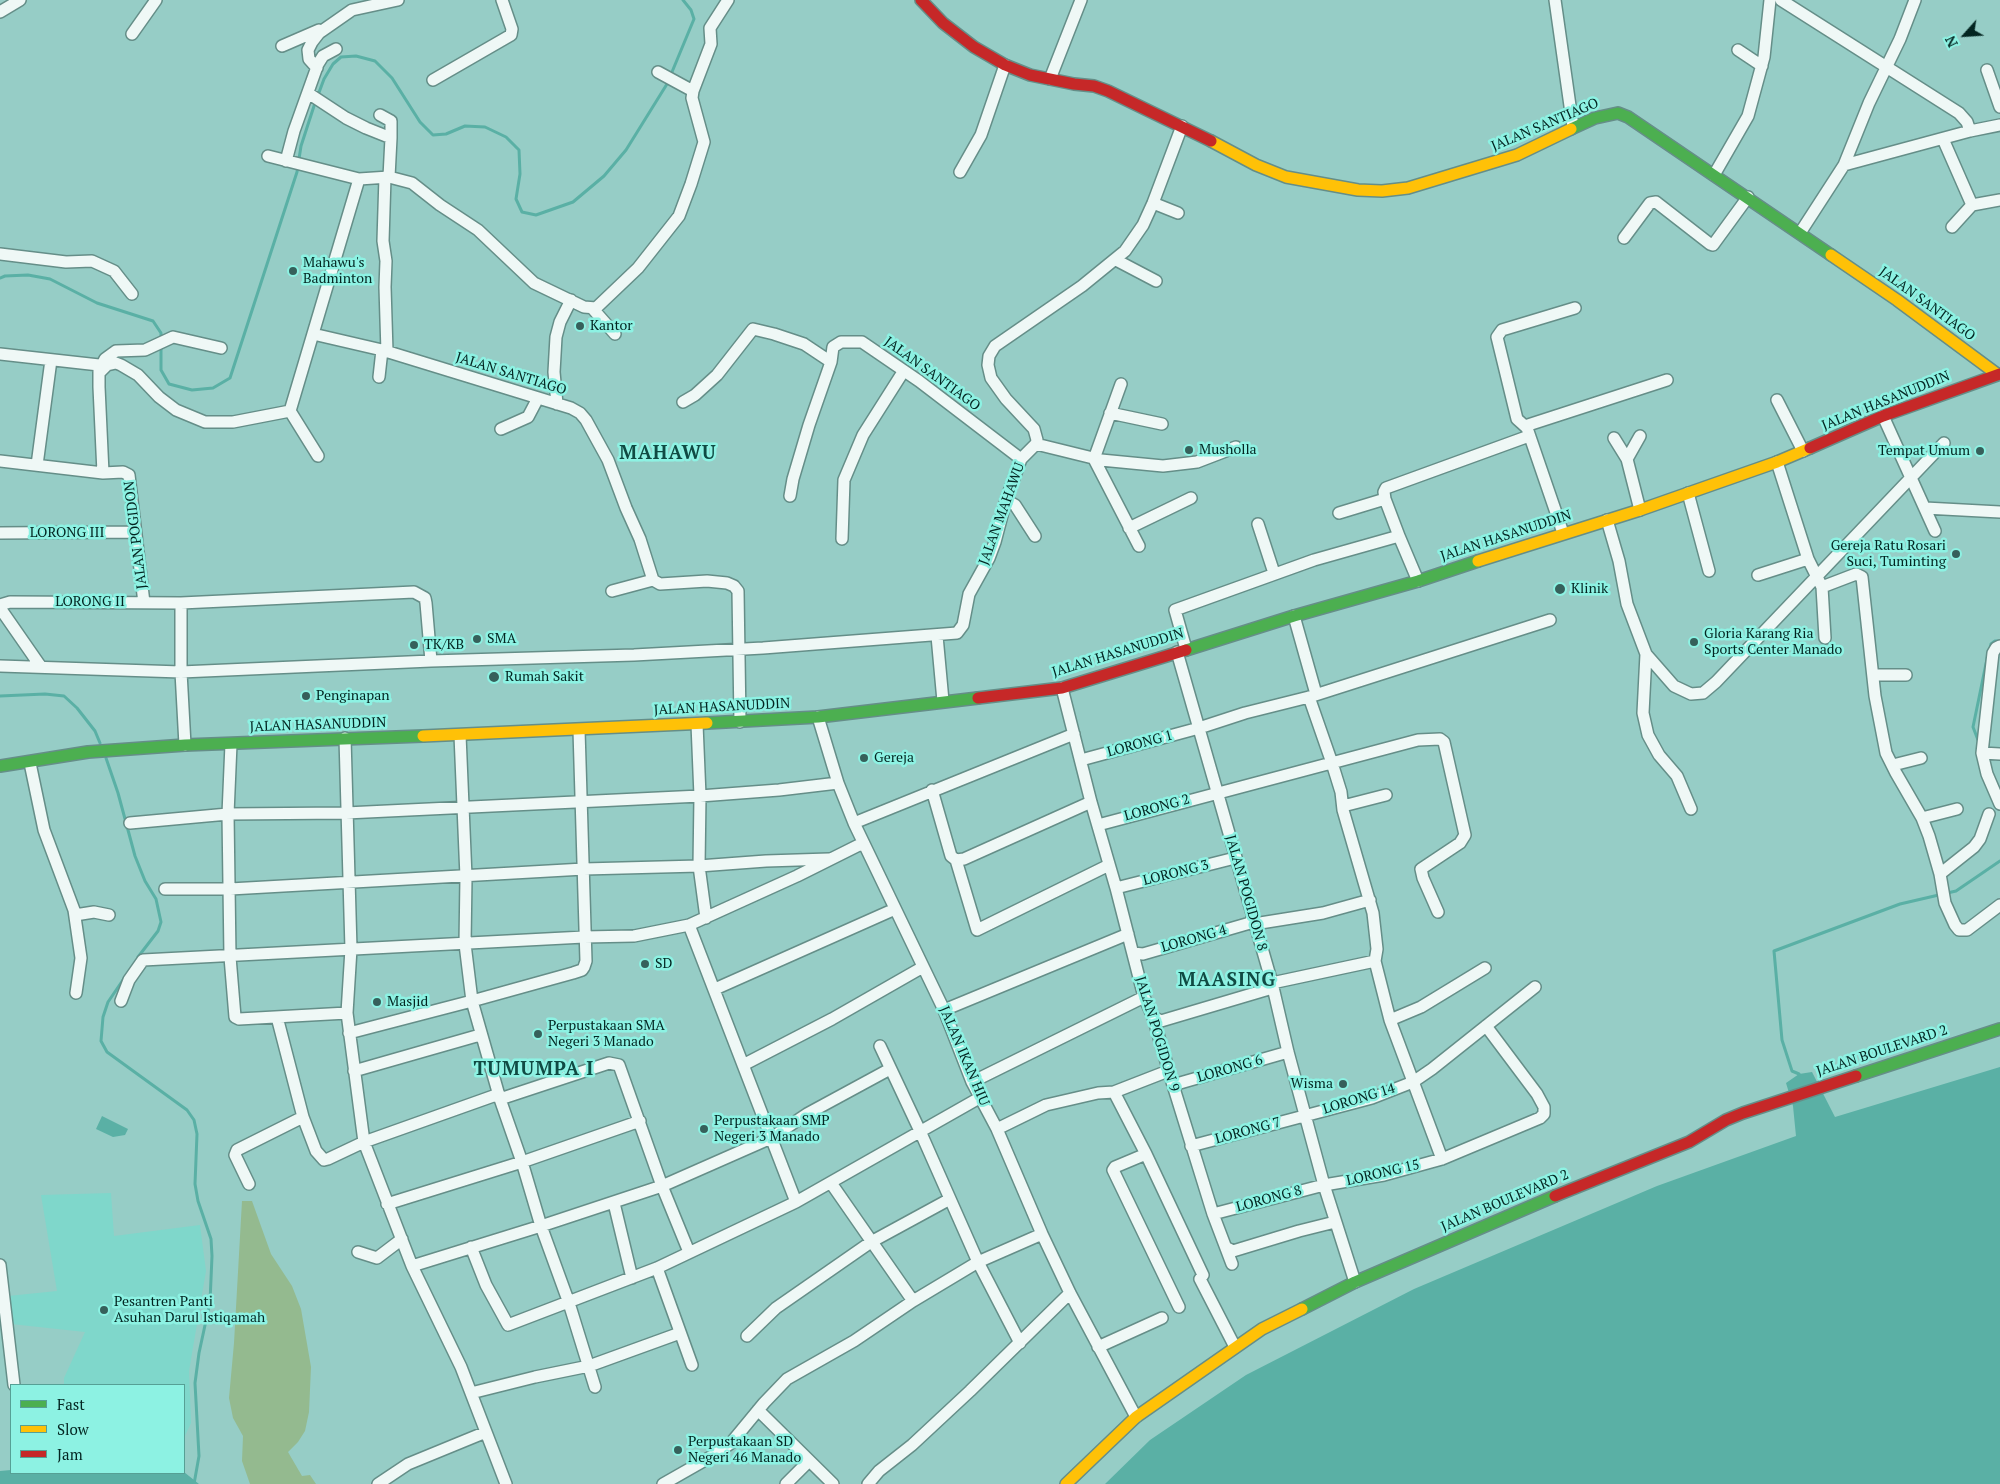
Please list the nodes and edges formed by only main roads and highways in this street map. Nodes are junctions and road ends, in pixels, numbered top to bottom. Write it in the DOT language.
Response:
graph roads {
  1 [pos="921,0"];
  2 [pos="1999,374"];
  3 [pos="0,766"];
  4 [pos="2000,1029"];
  5 [pos="1066,1484"];
  1 -- 2 [label="main road, JALAN SANTIAGO"];
  2 -- 3 [label="main road, JALAN HASANUDDIN"];
  4 -- 5 [label="main road, JALAN BOULEVARD 2"];
}
